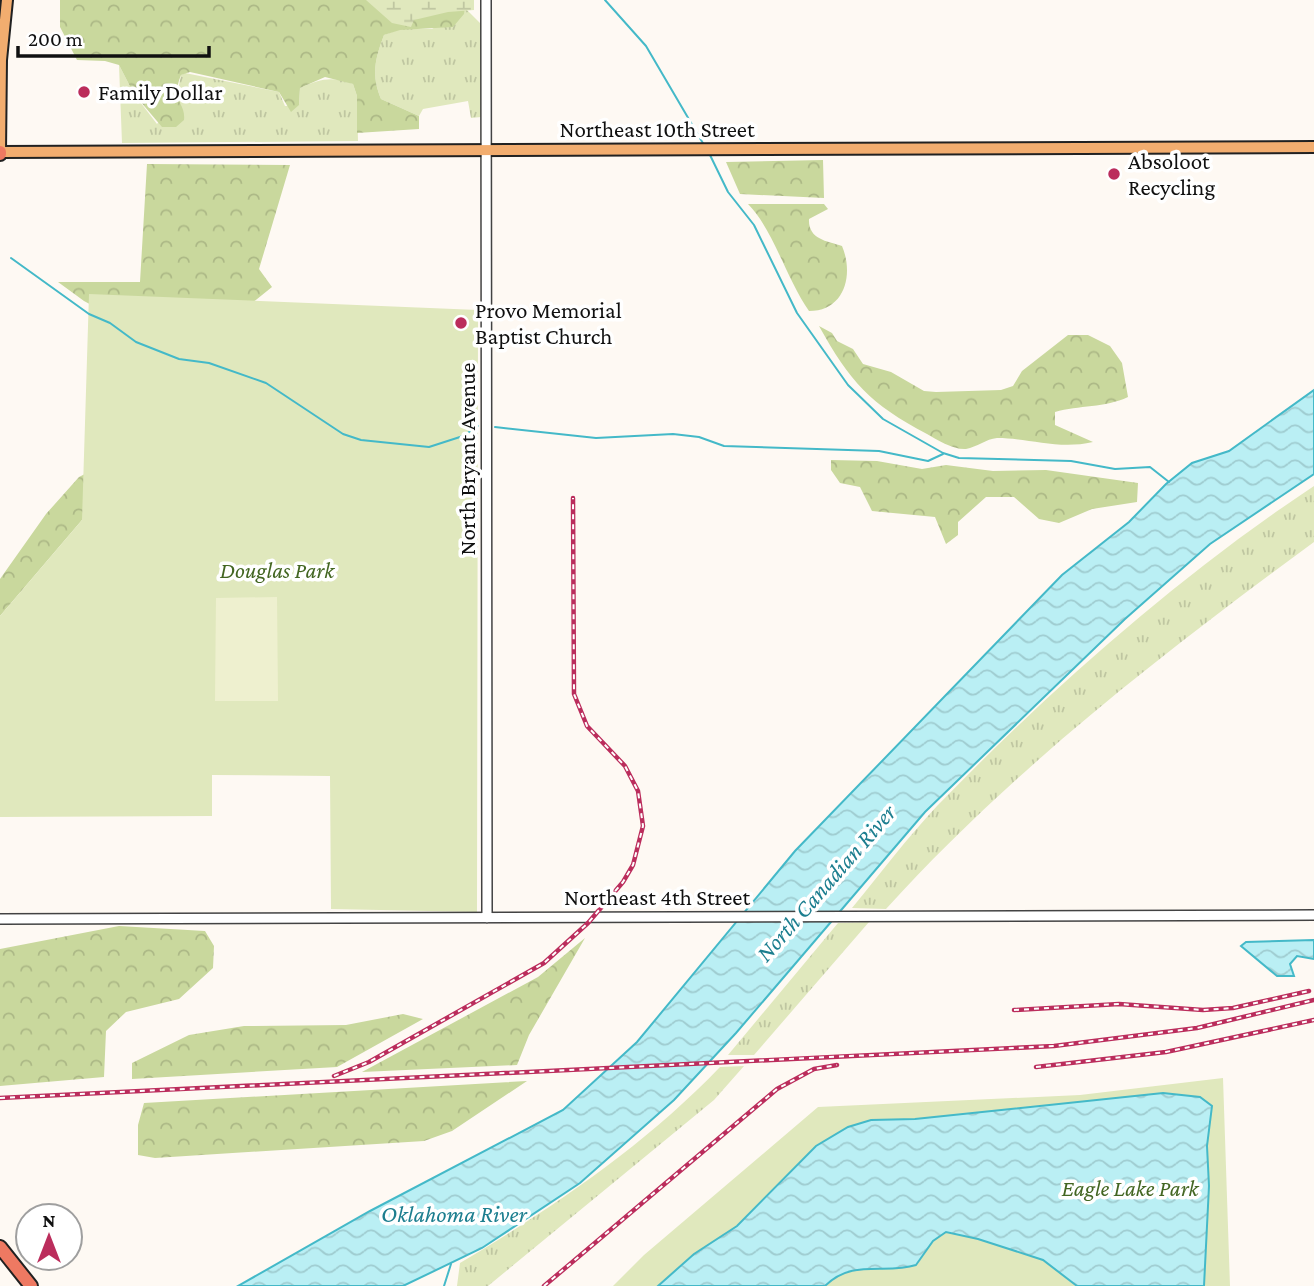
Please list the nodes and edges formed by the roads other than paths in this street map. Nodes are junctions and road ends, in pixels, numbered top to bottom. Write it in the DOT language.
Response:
graph roads {
  1 [pos="7,0"];
  2 [pos="486,0"];
  3 [pos="1314,147"];
  4 [pos="486,152"];
  5 [pos="0,153"];
  6 [pos="1314,915"];
  7 [pos="487,918"];
  8 [pos="0,919"];
  9 [pos="0,1247"];
  10 [pos="31,1286"];
  1 -- 5 [label="main road"];
  2 -- 4 [label="street, North Bryant Avenue"];
  3 -- 4 [label="main road, Northeast 10th Street"];
  4 -- 5 [label="main road, Northeast 10th Street"];
  4 -- 7 [label="street, North Bryant Avenue"];
  6 -- 7 [label="street, Northeast 4th Street"];
  7 -- 8 [label="street, Northeast 4th Street"];
  9 -- 10 [label="highway"];
}
